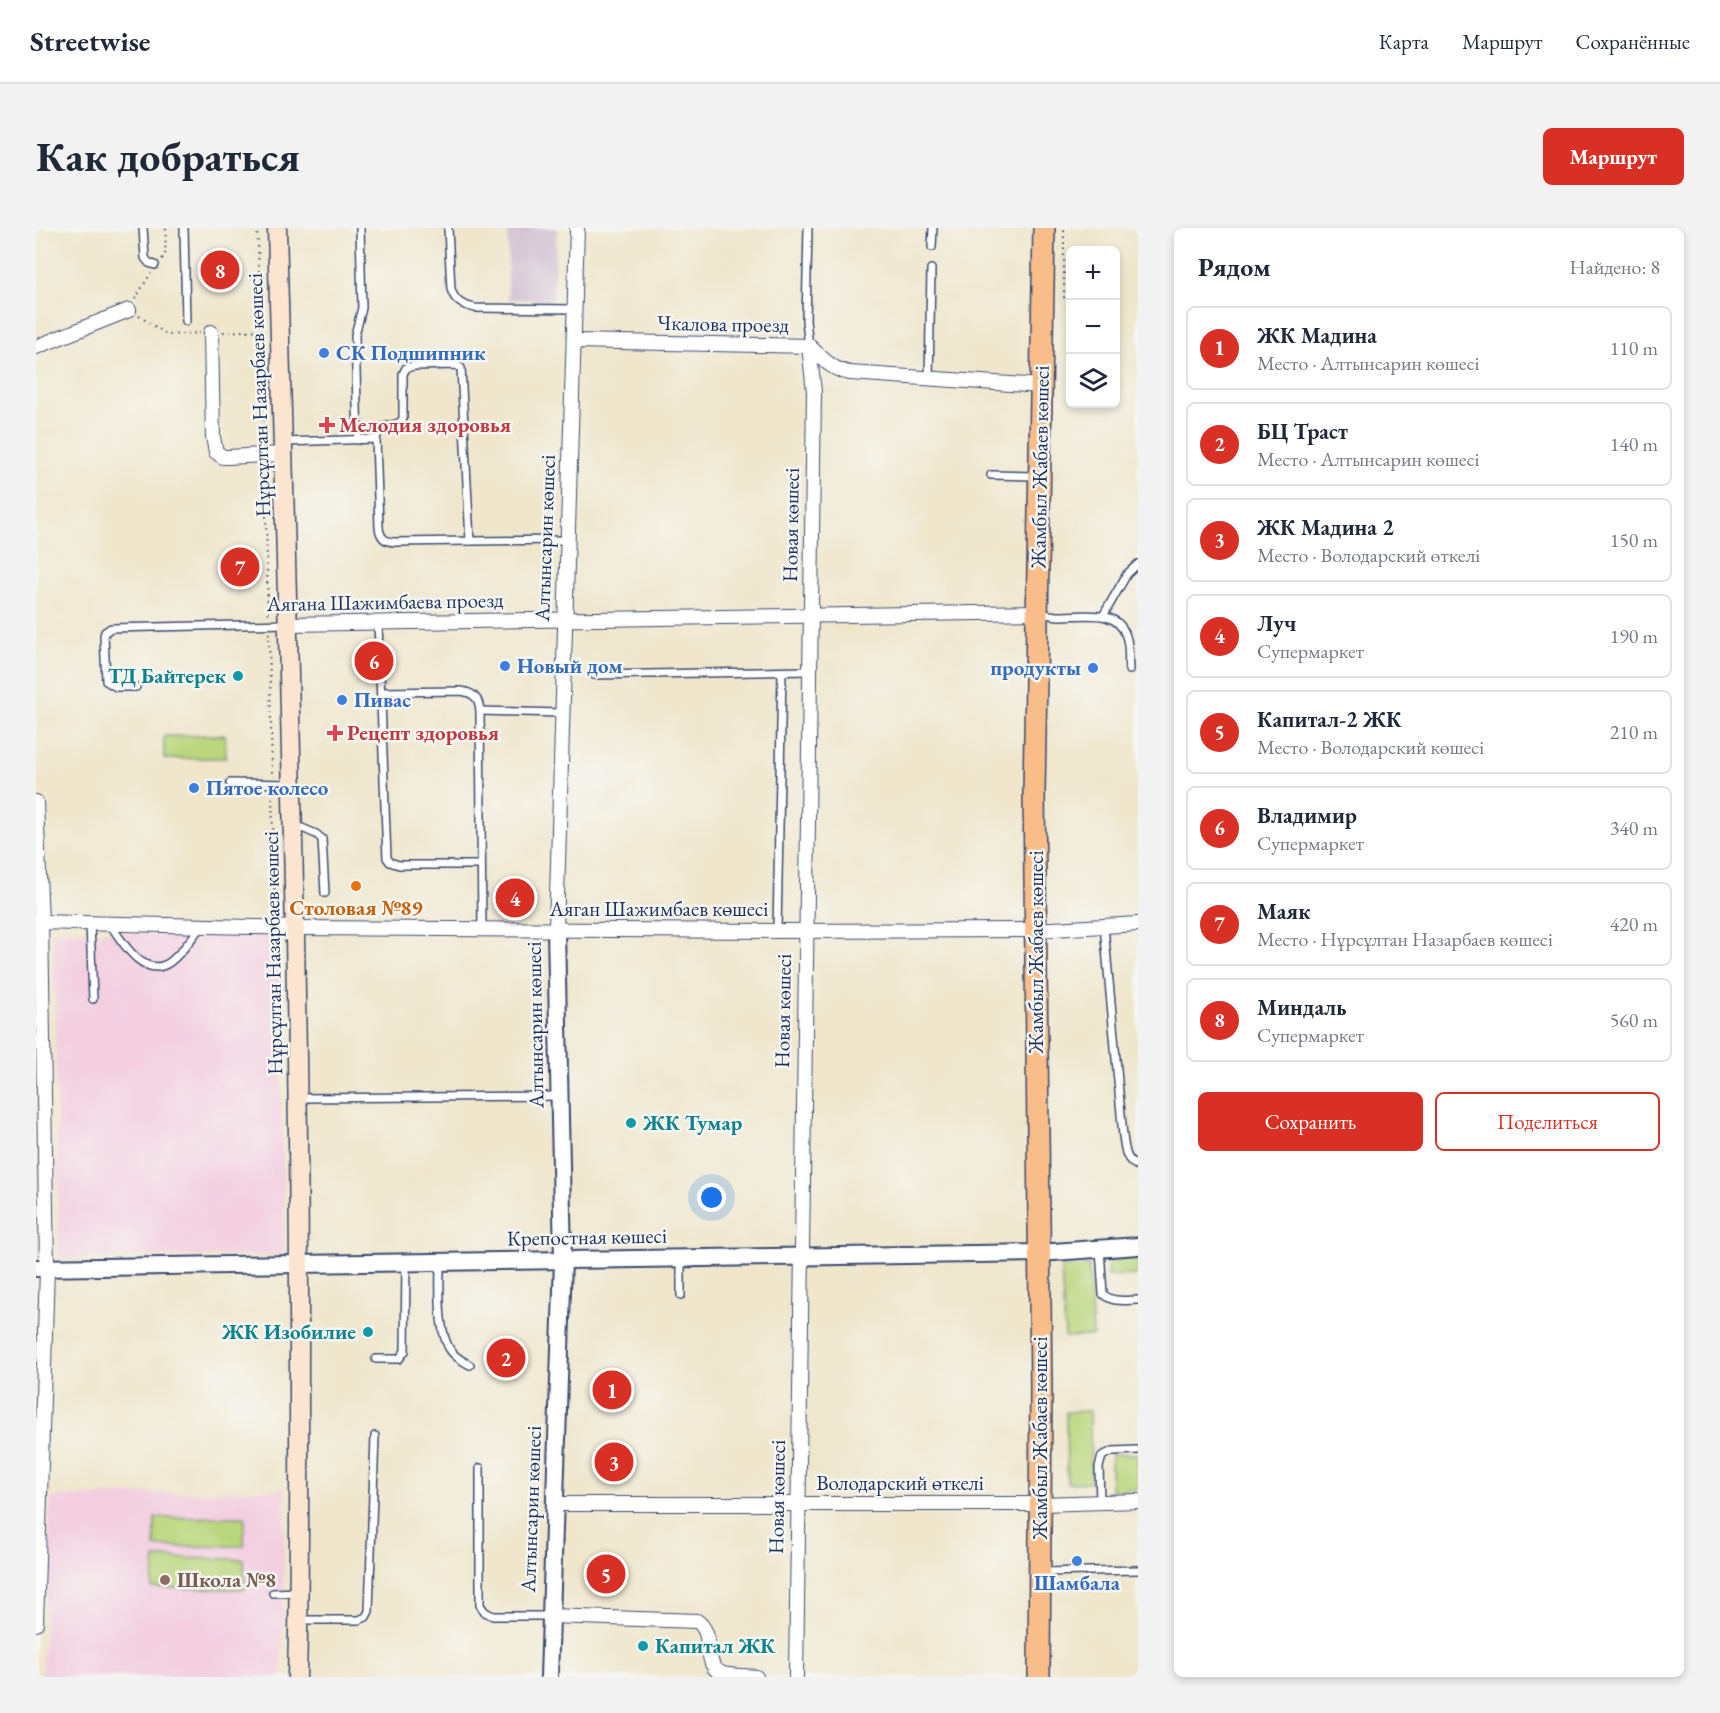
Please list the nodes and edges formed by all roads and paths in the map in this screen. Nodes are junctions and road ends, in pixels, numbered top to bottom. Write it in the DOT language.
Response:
graph roads {
  1 [pos="143,228"];
  2 [pos="184,228"];
  3 [pos="257,228"];
  4 [pos="277,228"];
  5 [pos="360,228"];
  6 [pos="448,228"];
  7 [pos="577,228"];
  8 [pos="808,228"];
  9 [pos="933,228"];
  10 [pos="1044,228"];
  11 [pos="1064,228"];
  12 [pos="932,247"];
  13 [pos="155,265"];
  14 [pos="931,269"];
  15 [pos="1064,298"];
  16 [pos="575,309"];
  17 [pos="129,310"];
  18 [pos="186,321"];
  19 [pos="262,330"];
  20 [pos="211,332"];
  21 [pos="574,341"];
  22 [pos="809,346"];
  23 [pos="36,347"];
  24 [pos="929,380"];
  25 [pos="1041,386"];
  26 [pos="376,439"];
  27 [pos="358,440"];
  28 [pos="283,448"];
  29 [pos="991,475"];
  30 [pos="1041,476"];
  31 [pos="568,540"];
  32 [pos="470,541"];
  33 [pos="1138,564"];
  34 [pos="1037,612"];
  35 [pos="810,615"];
  36 [pos="1103,616"];
  37 [pos="565,620"];
  38 [pos="378,623"];
  39 [pos="289,624"];
  40 [pos="1129,670"];
  41 [pos="809,671"];
  42 [pos="782,672"];
  43 [pos="594,675"];
  44 [pos="136,687"];
  45 [pos="381,692"];
  46 [pos="480,711"];
  47 [pos="562,713"];
  48 [pos="230,783"];
  49 [pos="292,784"];
  50 [pos="36,802"];
  51 [pos="293,824"];
  52 [pos="481,864"];
  53 [pos="326,893"];
  54 [pos="39,922"];
  55 [pos="90,923"];
  56 [pos="110,924"];
  57 [pos="1138,924"];
  58 [pos="202,926"];
  59 [pos="1104,926"];
  60 [pos="296,928"];
  61 [pos="482,930"];
  62 [pos="556,930"];
  63 [pos="1036,930"];
  64 [pos="777,931"];
  65 [pos="806,931"];
  66 [pos="93,999"];
  67 [pos="559,1096"];
  68 [pos="298,1098"];
  69 [pos="1138,1166"];
  70 [pos="1138,1246"];
  71 [pos="1100,1249"];
  72 [pos="1039,1253"];
  73 [pos="801,1257"];
  74 [pos="681,1258"];
  75 [pos="563,1260"];
  76 [pos="440,1262"];
  77 [pos="406,1263"];
  78 [pos="300,1264"];
  79 [pos="42,1268"];
  80 [pos="681,1295"];
  81 [pos="1138,1300"];
  82 [pos="376,1359"];
  83 [pos="470,1365"];
  84 [pos="375,1436"];
  85 [pos="1138,1450"];
  86 [pos="480,1468"];
  87 [pos="1138,1501"];
  88 [pos="1101,1502"];
  89 [pos="554,1504"];
  90 [pos="799,1504"];
  91 [pos="1040,1504"];
  92 [pos="1138,1570"];
  93 [pos="1040,1573"];
  94 [pos="299,1592"];
  95 [pos="273,1593"];
  96 [pos="550,1616"];
  97 [pos="298,1620"];
  98 [pos="36,1624"];
  99 [pos="297,1677"];
  100 [pos="549,1677"];
  101 [pos="756,1677"];
  102 [pos="795,1677"];
  103 [pos="1039,1677"];
  1 -- 13 [label="lane"];
  2 -- 18 [label="lane"];
  3 -- 19 [label="path"];
  4 -- 28 [label="main road, Нұрсұлтан Назарбаев көшесі"];
  5 -- 27 [label="lane"];
  6 -- 16 [label="lane"];
  7 -- 16 [label="street, Алтынсарин көшесі"];
  8 -- 22 [label="lane"];
  9 -- 12 [label="lane"];
  10 -- 25 [label="main road, Жамбыл Жабаев көшесі"];
  11 -- 15 [label="path"];
  14 -- 24 [label="lane"];
  16 -- 21 [label="street, Алтынсарин көшесі"];
  17 -- 23 [label="street"];
  20 -- 28 [label="street"];
  21 -- 22 [label="street, Чкалова проезд"];
  21 -- 31 [label="street, Алтынсарин көшесі"];
  22 -- 24 [label="street, Чкалова проезд"];
  22 -- 35 [label="street, Новая көшесі"];
  24 -- 25 [label="street, Чкалова проезд"];
  25 -- 30 [label="main road, Жамбыл Жабаев көшесі"];
  26 -- 27 [label="lane"];
  26 -- 32 [label="lane"];
  26 -- 32 [label="lane"];
  27 -- 28 [label="lane"];
  28 -- 39 [label="main road, Нұрсұлтан Назарбаев көшесі"];
  29 -- 30 [label="lane"];
  30 -- 34 [label="main road, Жамбыл Жабаев көшесі"];
  31 -- 32 [label="lane"];
  31 -- 37 [label="street, Алтынсарин көшесі"];
  33 -- 36 [label="lane"];
  34 -- 35 [label="street, Аягана Шажимбаева проезд"];
  34 -- 36 [label="lane"];
  34 -- 63 [label="main road, Жамбыл Жабаев көшесі"];
  35 -- 37 [label="street, Аягана Шажимбаева проезд"];
  35 -- 41 [label="street, Новая көшесі"];
  36 -- 40 [label="lane"];
  37 -- 38 [label="street, Аягана Шажимбаева проезд"];
  37 -- 47 [label="street, Алтынсарин көшесі"];
  38 -- 39 [label="street, Аягана Шажимбаева проезд"];
  38 -- 45 [label="lane"];
  39 -- 44 [label="lane, Аягана Шажимбаева проезд"];
  39 -- 49 [label="main road, Нұрсұлтан Назарбаев көшесі"];
  41 -- 42 [label="lane"];
  41 -- 65 [label="street, Новая көшесі"];
  42 -- 43 [label="lane"];
  42 -- 64 [label="lane"];
  45 -- 46 [label="lane"];
  45 -- 52 [label="lane"];
  46 -- 47 [label="lane"];
  46 -- 52 [label="lane"];
  47 -- 62 [label="street, Алтынсарин көшесі"];
  48 -- 49 [label="lane"];
  49 -- 51 [label="main road, Нұрсұлтан Назарбаев көшесі"];
  50 -- 54 [label="street"];
  51 -- 53 [label="lane"];
  51 -- 60 [label="main road, Нұрсұлтан Назарбаев көшесі"];
  52 -- 61 [label="lane"];
  54 -- 55 [label="street, Аяган Шажимбаев көшесі"];
  54 -- 79 [label="street"];
  55 -- 56 [label="street, Аяган Шажимбаев көшесі"];
  55 -- 66 [label="lane"];
  56 -- 58 [label="street, Аяган Шажимбаев көшесі"];
  56 -- 58 [label="lane"];
  57 -- 59 [label="street, Аяган Шажимбаев көшесі"];
  58 -- 60 [label="street, Аяган Шажимбаев көшесі"];
  59 -- 63 [label="street, Аяган Шажимбаев көшесі"];
  59 -- 69 [label="lane"];
  60 -- 61 [label="street, Аяган Шажимбаев көшесі"];
  60 -- 68 [label="main road, Нұрсұлтан Назарбаев көшесі"];
  61 -- 62 [label="street, Аяган Шажимбаев көшесі"];
  62 -- 64 [label="street, Аяган Шажимбаев көшесі"];
  62 -- 67 [label="street, Алтынсарин көшесі"];
  63 -- 65 [label="street, Аяган Шажимбаев көшесі"];
  63 -- 72 [label="main road, Жамбыл Жабаев көшесі"];
  64 -- 65 [label="street, Аяган Шажимбаев көшесі"];
  65 -- 73 [label="street, Новая көшесі"];
  67 -- 68 [label="lane"];
  67 -- 75 [label="street, Алтынсарин көшесі"];
  68 -- 78 [label="main road, Нұрсұлтан Назарбаев көшесі"];
  70 -- 71 [label="street, Крепостная көшесі"];
  71 -- 72 [label="street, Крепостная көшесі"];
  71 -- 81 [label="lane"];
  72 -- 73 [label="street, Крепостная көшесі"];
  72 -- 91 [label="main road, Жамбыл Жабаев көшесі"];
  73 -- 74 [label="street, Крепостная көшесі"];
  73 -- 90 [label="street, Новая көшесі"];
  74 -- 75 [label="street, Крепостная көшесі"];
  74 -- 80 [label="lane"];
  75 -- 76 [label="street, Крепостная көшесі"];
  75 -- 89 [label="street, Алтынсарин көшесі"];
  76 -- 77 [label="street, Крепостная көшесі"];
  76 -- 83 [label="lane"];
  77 -- 78 [label="street, Крепостная көшесі"];
  77 -- 82 [label="lane"];
  78 -- 79 [label="street, Крепостная көшесі"];
  78 -- 94 [label="main road, Нұрсұлтан Назарбаев көшесі"];
  79 -- 98 [label="street"];
  84 -- 97 [label="lane"];
  85 -- 88 [label="lane"];
  86 -- 96 [label="lane"];
  87 -- 88 [label="street, Володарский өткелі"];
  88 -- 91 [label="street, Володарский өткелі"];
  89 -- 90 [label="street, Володарский өткелі"];
  89 -- 96 [label="street, Алтынсарин көшесі"];
  90 -- 91 [label="street, Володарский өткелі"];
  90 -- 102 [label="street, Новая көшесі"];
  91 -- 93 [label="main road, Жамбыл Жабаев көшесі"];
  92 -- 93 [label="lane"];
  93 -- 103 [label="main road, Жамбыл Жабаев көшесі"];
  94 -- 95 [label="lane"];
  94 -- 97 [label="main road, Нұрсұлтан Назарбаев көшесі"];
  96 -- 100 [label="street, Алтынсарин көшесі"];
  96 -- 101 [label="street"];
  97 -- 99 [label="main road, Нұрсұлтан Назарбаев көшесі"];
}
